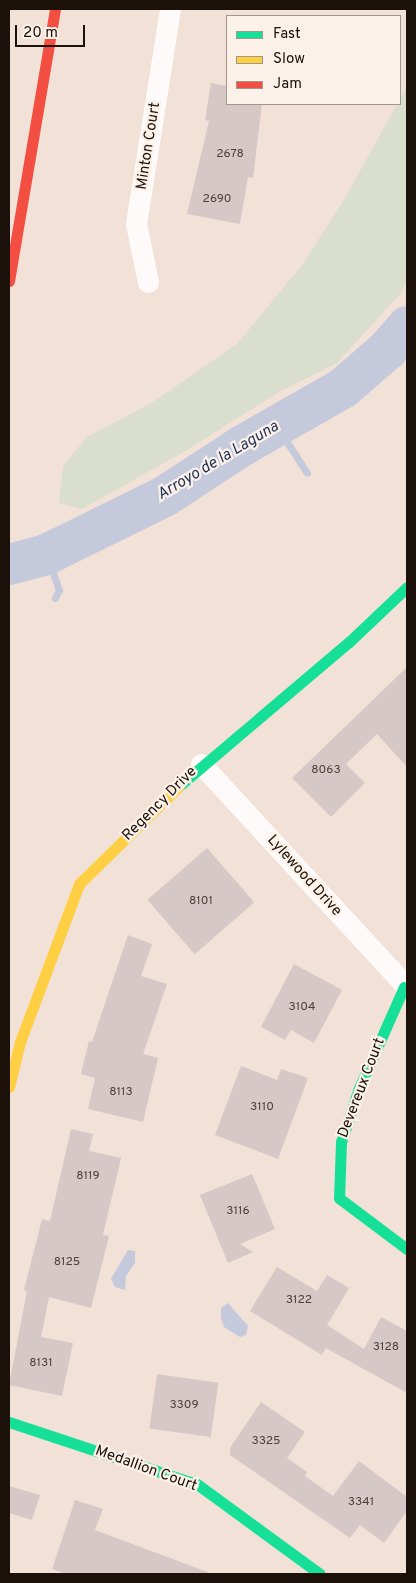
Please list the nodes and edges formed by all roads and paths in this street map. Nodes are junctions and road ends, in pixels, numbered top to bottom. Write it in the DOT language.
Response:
graph roads {
  1 [pos="55,9"];
  2 [pos="170,9"];
  3 [pos="9,280"];
  4 [pos="148,282"];
  5 [pos="407,587"];
  6 [pos="201,764"];
  7 [pos="406,987"];
  8 [pos="9,1087"];
  9 [pos="407,1249"];
  10 [pos="9,1422"];
  11 [pos="320,1574"];
  1 -- 3 [label="main road"];
  2 -- 4 [label="street, Minton Court"];
  5 -- 6 [label="main road, Regency Drive"];
  6 -- 7 [label="street, Lylewood Drive"];
  6 -- 8 [label="main road, Regency Drive"];
  7 -- 9 [label="main road, Devereux Court"];
  10 -- 11 [label="main road, Medallion Court"];
}
